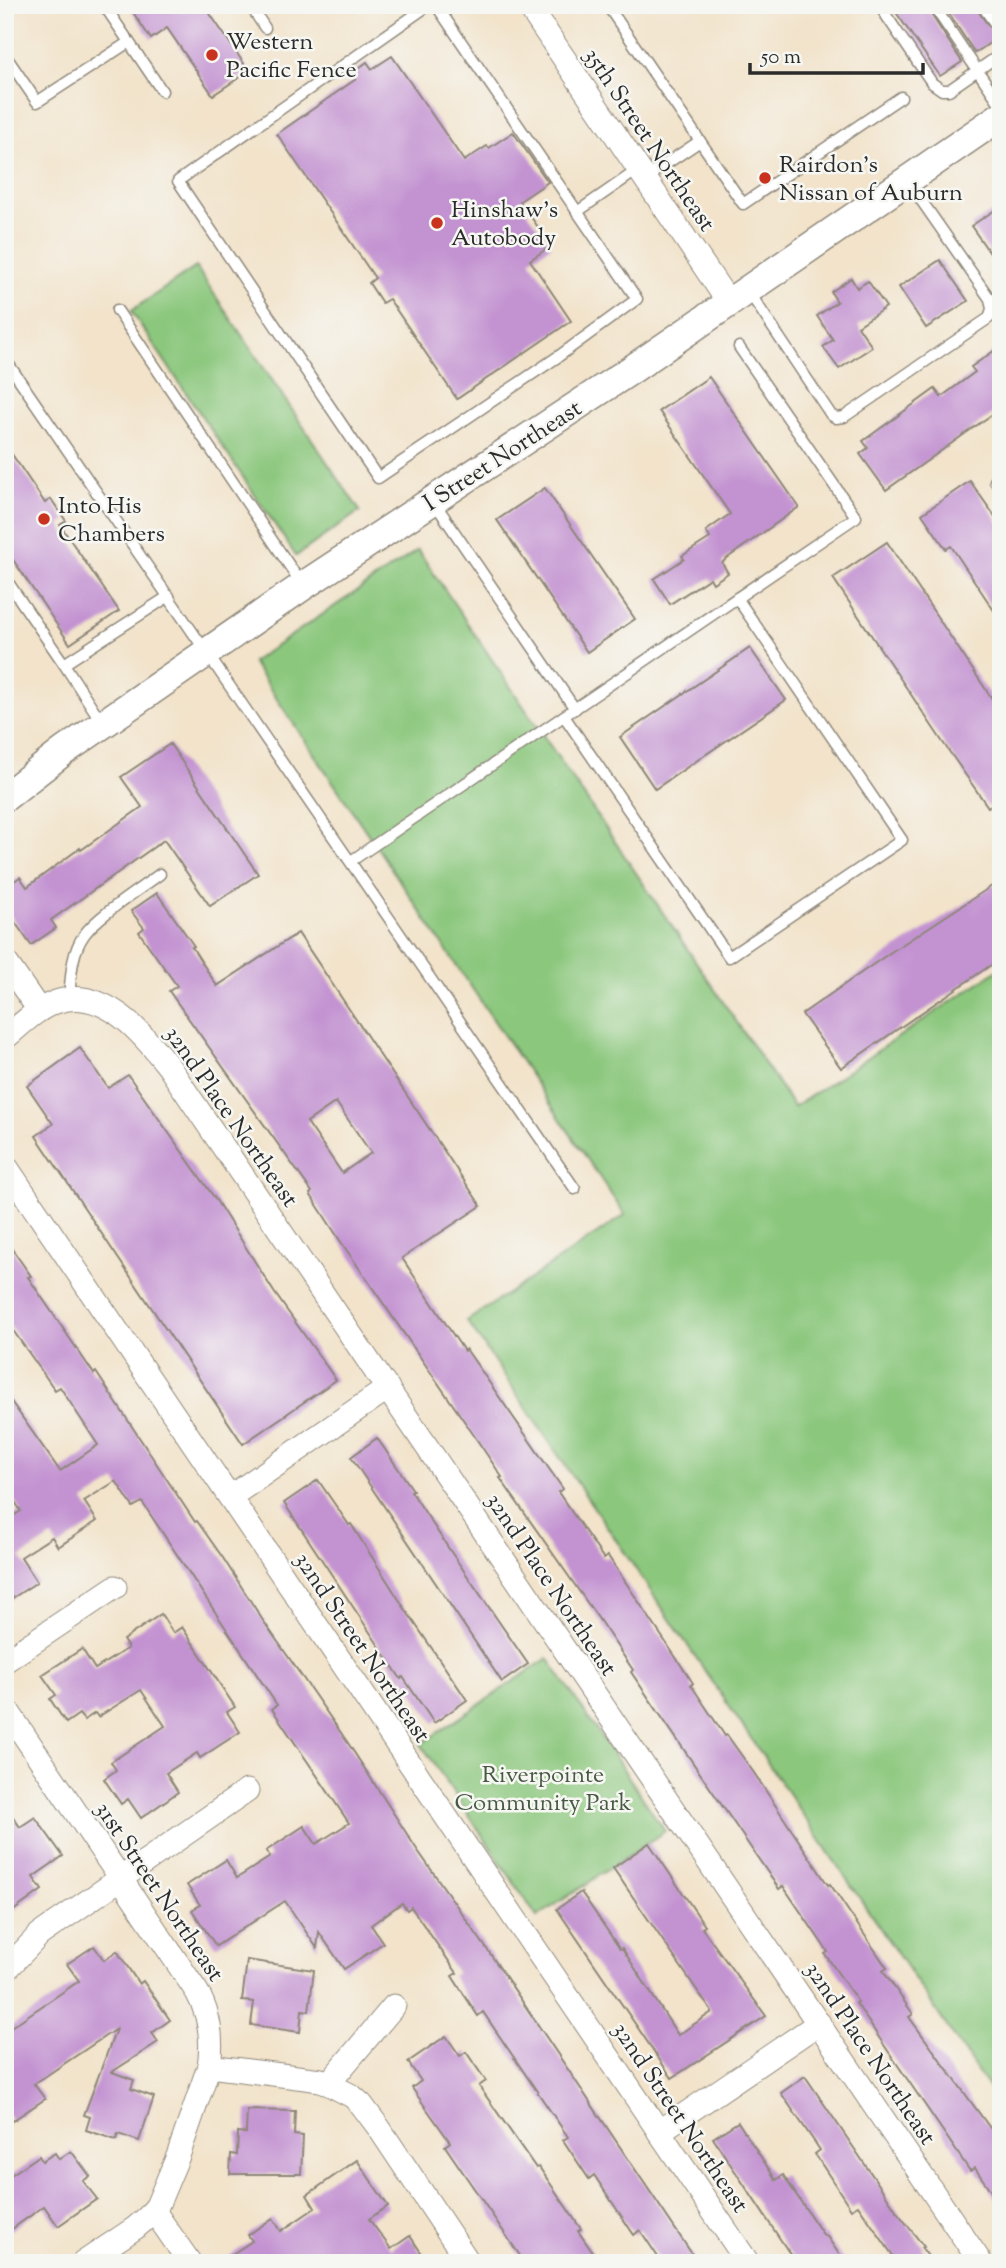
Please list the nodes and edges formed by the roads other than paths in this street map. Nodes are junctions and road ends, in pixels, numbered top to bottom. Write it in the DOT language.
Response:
graph roads {
  1 [pos="104,5"];
  2 [pos="250,5"];
  3 [pos="429,5"];
  4 [pos="436,5"];
  5 [pos="528,5"];
  6 [pos="607,5"];
  7 [pos="878,5"];
  8 [pos="933,5"];
  9 [pos="982,5"];
  10 [pos="265,28"];
  11 [pos="1001,32"];
  12 [pos="129,42"];
  13 [pos="1001,54"];
  14 [pos="5,55"];
  15 [pos="977,70"];
  16 [pos="162,91"];
  17 [pos="901,97"];
  18 [pos="1001,105"];
  19 [pos="1001,116"];
  20 [pos="700,141"];
  21 [pos="642,174"];
  22 [pos="907,180"];
  23 [pos="577,212"];
  24 [pos="738,296"];
  25 [pos="117,310"];
  26 [pos="740,347"];
  27 [pos="5,359"];
  28 [pos="9,373"];
  29 [pos="433,500"];
  30 [pos="5,578"];
  31 [pos="303,586"];
  32 [pos="169,596"];
  33 [pos="737,598"];
  34 [pos="207,652"];
  35 [pos="64,664"];
  36 [pos="575,709"];
  37 [pos="564,716"];
  38 [pos="103,724"];
  39 [pos="5,797"];
  40 [pos="351,862"];
  41 [pos="160,874"];
  42 [pos="5,961"];
  43 [pos="69,998"];
  44 [pos="39,1010"];
  45 [pos="9,1027"];
  46 [pos="5,1165"];
  47 [pos="575,1189"];
  48 [pos="388,1388"];
  49 [pos="230,1497"];
  50 [pos="115,1587"];
  51 [pos="5,1661"];
  52 [pos="5,1707"];
  53 [pos="247,1791"];
  54 [pos="121,1878"];
  55 [pos="5,1970"];
  56 [pos="394,2006"];
  57 [pos="818,2023"];
  58 [pos="209,2066"];
  59 [pos="329,2083"];
  60 [pos="659,2132"];
  61 [pos="154,2211"];
  62 [pos="83,2263"];
  63 [pos="190,2263"];
  64 [pos="469,2263"];
  65 [pos="748,2263"];
  66 [pos="981,2263"];
  1 -- 12 [label="lane"];
  2 -- 10 [label="lane"];
  3 -- 23 [label="lane"];
  4 -- 23 [label="lane"];
  5 -- 21 [label="street, 35th Street Northeast"];
  6 -- 20 [label="lane"];
  7 -- 15 [label="lane"];
  8 -- 15 [label="lane"];
  9 -- 11 [label="lane"];
  12 -- 14 [label="lane"];
  12 -- 16 [label="lane"];
  13 -- 15 [label="lane"];
  15 -- 18 [label="lane"];
  17 -- 20 [label="lane"];
  19 -- 22 [label="street, I Street Northeast"];
  20 -- 21 [label="lane"];
  21 -- 23 [label="lane"];
  21 -- 24 [label="street, 35th Street Northeast"];
  22 -- 24 [label="street, I Street Northeast"];
  22 -- 24 [label="lane"];
  24 -- 29 [label="street, I Street Northeast"];
  25 -- 31 [label="lane"];
  26 -- 33 [label="lane"];
  27 -- 28 [label="lane"];
  28 -- 32 [label="lane"];
  29 -- 31 [label="street, I Street Northeast"];
  29 -- 36 [label="lane"];
  30 -- 35 [label="lane"];
  31 -- 34 [label="street, I Street Northeast"];
  32 -- 34 [label="lane"];
  32 -- 35 [label="lane"];
  33 -- 36 [label="lane"];
  33 -- 37 [label="lane"];
  34 -- 38 [label="street, I Street Northeast"];
  34 -- 40 [label="lane"];
  35 -- 38 [label="lane"];
  36 -- 37 [label="lane"];
  37 -- 40 [label="lane"];
  38 -- 39 [label="street, I Street Northeast"];
  40 -- 47 [label="lane"];
  41 -- 43 [label="lane"];
  42 -- 44 [label="street"];
  43 -- 44 [label="street"];
  43 -- 48 [label="street, 32nd Place Northeast"];
  44 -- 45 [label="street"];
  46 -- 49 [label="street, 32nd Street Northeast"];
  48 -- 49 [label="street"];
  48 -- 57 [label="street, 32nd Place Northeast"];
  49 -- 60 [label="street, 32nd Street Northeast"];
  50 -- 51 [label="street"];
  52 -- 54 [label="street, 31st Street Northeast"];
  53 -- 54 [label="street"];
  54 -- 55 [label="street"];
  54 -- 58 [label="street, 31st Street Northeast"];
  56 -- 59 [label="street"];
  57 -- 60 [label="street"];
  57 -- 66 [label="street, 32nd Place Northeast"];
  58 -- 59 [label="street"];
  58 -- 61 [label="street, 31st Street Northeast"];
  59 -- 64 [label="street"];
  60 -- 65 [label="street, 32nd Street Northeast"];
  61 -- 62 [label="street"];
  61 -- 63 [label="street"];
}
